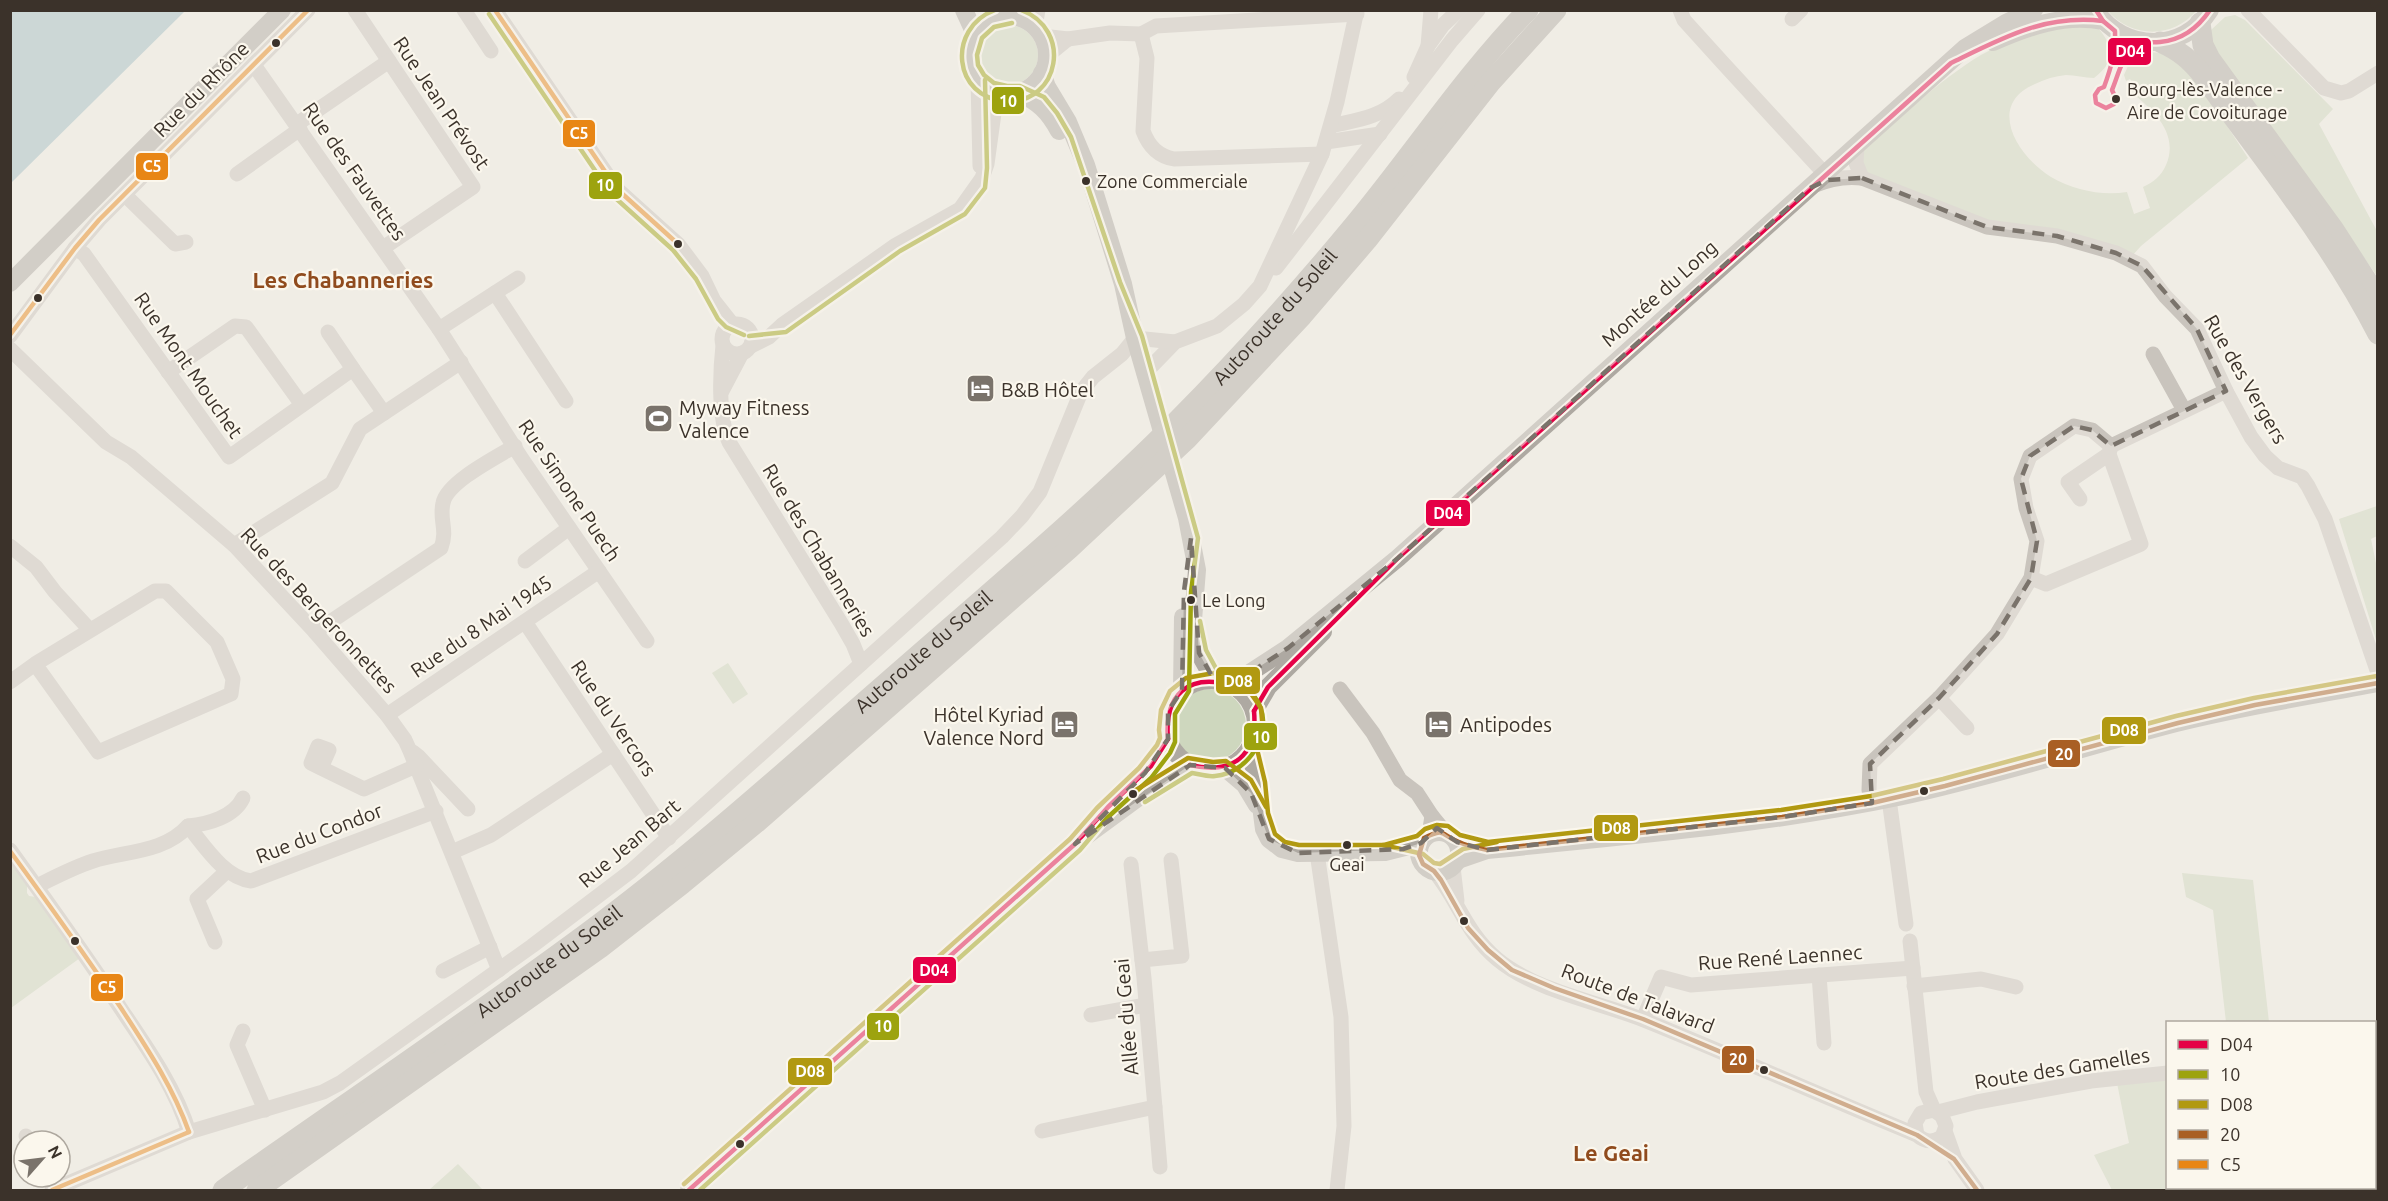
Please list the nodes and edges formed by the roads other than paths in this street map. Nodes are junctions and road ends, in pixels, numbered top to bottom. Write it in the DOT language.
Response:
graph roads {
  1 [pos="282,10"];
  2 [pos="308,10"];
  3 [pos="355,10"];
  4 [pos="464,10"];
  5 [pos="495,10"];
  6 [pos="964,10"];
  7 [pos="1431,10"];
  8 [pos="1478,10"];
  9 [pos="1528,10"];
  10 [pos="1556,10"];
  11 [pos="2034,10"];
  12 [pos="2248,10"];
  13 [pos="1458,11"];
  14 [pos="1357,12"];
  15 [pos="1004,13"];
  16 [pos="1682,15"];
  17 [pos="2099,16"];
  18 [pos="2205,17"];
  19 [pos="1038,25"];
  20 [pos="975,34"];
  21 [pos="1141,34"];
  22 [pos="1068,39"];
  23 [pos="1452,40"];
  24 [pos="2160,42"];
  25 [pos="1428,46"];
  26 [pos="491,51"];
  27 [pos="389,61"];
  28 [pos="1951,63"];
  29 [pos="254,65"];
  30 [pos="1045,65"];
  31 [pos="2378,73"];
  32 [pos="978,80"];
  33 [pos="1012,93"];
  34 [pos="1337,102"];
  35 [pos="1364,118"];
  36 [pos="298,126"];
  37 [pos="1331,126"];
  38 [pos="1380,134"];
  39 [pos="1857,145"];
  40 [pos="1324,148"];
  41 [pos="237,174"];
  42 [pos="1825,174"];
  43 [pos="1862,178"];
  44 [pos="978,187"];
  45 [pos="1810,188"];
  46 [pos="125,195"];
  47 [pos="186,242"];
  48 [pos="75,248"];
  49 [pos="383,248"];
  50 [pos="518,278"];
  51 [pos="10,283"];
  52 [pos="1260,286"];
  53 [pos="495,293"];
  54 [pos="2378,298"];
  55 [pos="782,325"];
  56 [pos="439,329"];
  57 [pos="328,332"];
  58 [pos="732,333"];
  59 [pos="2378,334"];
  60 [pos="10,336"];
  61 [pos="1135,339"];
  62 [pos="1174,342"];
  63 [pos="10,350"];
  64 [pos="746,350"];
  65 [pos="2153,354"];
  66 [pos="461,362"];
  67 [pos="1106,368"];
  68 [pos="353,369"];
  69 [pos="1144,371"];
  70 [pos="168,372"];
  71 [pos="723,391"];
  72 [pos="2226,391"];
  73 [pos="566,401"];
  74 [pos="302,405"];
  75 [pos="2184,410"];
  76 [pos="384,413"];
  77 [pos="515,446"];
  78 [pos="2110,450"];
  79 [pos="2080,499"];
  80 [pos="569,528"];
  81 [pos="1191,538"];
  82 [pos="234,545"];
  83 [pos="10,546"];
  84 [pos="1398,558"];
  85 [pos="525,561"];
  86 [pos="599,571"];
  87 [pos="2031,578"];
  88 [pos="525,622"];
  89 [pos="90,630"];
  90 [pos="315,632"];
  91 [pos="647,641"];
  92 [pos="34,664"];
  93 [pos="861,664"];
  94 [pos="2378,673"];
  95 [pos="10,682"];
  96 [pos="1223,682"];
  97 [pos="2378,683"];
  98 [pos="1340,689"];
  99 [pos="1182,690"];
  100 [pos="1939,698"];
  101 [pos="1254,711"];
  102 [pos="387,715"];
  103 [pos="1967,728"];
  104 [pos="1168,739"];
  105 [pos="1249,749"];
  106 [pos="410,751"];
  107 [pos="613,754"];
  108 [pos="1190,765"];
  109 [pos="416,766"];
  110 [pos="321,768"];
  111 [pos="1225,768"];
  112 [pos="243,798"];
  113 [pos="1880,801"];
  114 [pos="468,809"];
  115 [pos="436,812"];
  116 [pos="1261,815"];
  117 [pos="188,826"];
  118 [pos="669,838"];
  119 [pos="1076,844"];
  120 [pos="10,850"];
  121 [pos="1440,851"];
  122 [pos="452,852"];
  123 [pos="1317,853"];
  124 [pos="1171,860"];
  125 [pos="1131,864"];
  126 [pos="227,871"];
  127 [pos="37,886"];
  128 [pos="1906,924"];
  129 [pos="1910,941"];
  130 [pos="215,942"];
  131 [pos="490,947"];
  132 [pos="1142,960"];
  133 [pos="1913,969"];
  134 [pos="499,970"];
  135 [pos="442,971"];
  136 [pos="1819,975"];
  137 [pos="1914,986"];
  138 [pos="2016,987"];
  139 [pos="1146,1005"];
  140 [pos="1091,1015"];
  141 [pos="1643,1019"];
  142 [pos="243,1031"];
  143 [pos="1824,1043"];
  144 [pos="2166,1073"];
  145 [pos="1963,1105"];
  146 [pos="1155,1107"];
  147 [pos="265,1110"];
  148 [pos="1928,1113"];
  149 [pos="1888,1122"];
  150 [pos="1945,1129"];
  151 [pos="1042,1131"];
  152 [pos="189,1132"];
  153 [pos="1924,1138"];
  154 [pos="1955,1159"];
  155 [pos="1160,1167"];
  156 [pos="51,1191"];
  157 [pos="223,1191"];
  158 [pos="257,1191"];
  159 [pos="689,1191"];
  160 [pos="1337,1191"];
  161 [pos="1977,1191"];
  1 -- 51 [label="main road"];
  2 -- 29 [label="street, Rue du Rhône"];
  3 -- 27 [label="street, Rue Jean Prévost"];
  4 -- 26 [label="street"];
  5 -- 58 [label="street"];
  6 -- 20 [label="main road"];
  7 -- 25 [label="street"];
  8 -- 23 [label="street"];
  9 -- 157 [label="highway, Autoroute du Soleil"];
  10 -- 158 [label="highway, Autoroute du Soleil"];
  11 -- 28 [label="main road, Montée du Long"];
  12 -- 31 [label="street"];
  13 -- 23 [label="street"];
  13 -- 25 [label="street"];
  14 -- 21 [label="street"];
  14 -- 34 [label="street"];
  15 -- 19 [label="main road"];
  15 -- 20 [label="main road"];
  16 -- 42 [label="street"];
  17 -- 24 [label="main road"];
  17 -- 28 [label="main road, Montée du Long"];
  18 -- 24 [label="main road"];
  18 -- 54 [label="highway"];
  19 -- 22 [label="street"];
  19 -- 30 [label="main road"];
  20 -- 32 [label="main road"];
  21 -- 22 [label="street"];
  21 -- 40 [label="street"];
  22 -- 30 [label="street"];
  23 -- 38 [label="street"];
  24 -- 59 [label="highway"];
  25 -- 35 [label="street"];
  27 -- 36 [label="street"];
  27 -- 49 [label="street, Rue Jean Prévost"];
  28 -- 39 [label="main road, Montée du Long"];
  29 -- 36 [label="street, Rue des Fauvettes"];
  29 -- 46 [label="street, Rue du Rhône"];
  30 -- 33 [label="main road"];
  30 -- 61 [label="main road"];
  32 -- 33 [label="main road"];
  32 -- 44 [label="street"];
  33 -- 44 [label="street"];
  33 -- 61 [label="main road"];
  34 -- 35 [label="street"];
  34 -- 37 [label="street"];
  35 -- 37 [label="street"];
  36 -- 41 [label="street"];
  36 -- 49 [label="street, Rue des Fauvettes"];
  37 -- 40 [label="street"];
  38 -- 40 [label="street"];
  38 -- 52 [label="street"];
  39 -- 42 [label="main road, Montée du Long"];
  39 -- 43 [label="street"];
  40 -- 52 [label="street"];
  42 -- 45 [label="main road, Montée du Long"];
  43 -- 45 [label="street"];
  43 -- 72 [label="street, Rue des Vergers"];
  44 -- 55 [label="street"];
  45 -- 84 [label="main road, Montée du Long"];
  46 -- 47 [label="street"];
  46 -- 48 [label="street, Rue du Rhône"];
  48 -- 60 [label="street, Rue du Rhône"];
  48 -- 70 [label="street, Rue Mont Mouchet"];
  49 -- 56 [label="street, Rue des Fauvettes"];
  50 -- 53 [label="street"];
  52 -- 62 [label="street"];
  53 -- 56 [label="street"];
  53 -- 73 [label="street"];
  55 -- 58 [label="street"];
  55 -- 64 [label="street"];
  56 -- 66 [label="street, Rue des Fauvettes"];
  57 -- 68 [label="street"];
  58 -- 64 [label="street"];
  58 -- 64 [label="street"];
  58 -- 71 [label="street, Rue des Chabanneries"];
  61 -- 62 [label="street"];
  61 -- 67 [label="street, Rue Jean Bart"];
  61 -- 69 [label="main road"];
  62 -- 69 [label="street"];
  63 -- 82 [label="street, Rue des Bergeronnettes"];
  64 -- 71 [label="street, Rue des Chabanneries"];
  65 -- 75 [label="street"];
  66 -- 76 [label="street"];
  66 -- 77 [label="street, Rue Simone Puech"];
  67 -- 69 [label="street"];
  67 -- 93 [label="street, Rue Jean Bart"];
  68 -- 74 [label="street, Rue Mont Mouchet"];
  68 -- 76 [label="street"];
  69 -- 81 [label="main road"];
  70 -- 74 [label="street"];
  70 -- 74 [label="street, Rue Mont Mouchet"];
  71 -- 93 [label="street, Rue des Chabanneries"];
  72 -- 75 [label="street"];
  72 -- 94 [label="street, Rue des Vergers"];
  75 -- 78 [label="street"];
  76 -- 82 [label="street"];
  77 -- 80 [label="street, Rue Simone Puech"];
  77 -- 90 [label="street"];
  78 -- 79 [label="street"];
  78 -- 87 [label="street"];
  78 -- 87 [label="street"];
  80 -- 85 [label="street"];
  80 -- 86 [label="street, Rue Simone Puech"];
  81 -- 96 [label="main road"];
  81 -- 99 [label="main road"];
  82 -- 90 [label="street, Rue des Bergeronnettes"];
  83 -- 89 [label="street"];
  84 -- 96 [label="main road, Montée du Long"];
  84 -- 101 [label="main road, Montée du Long"];
  86 -- 88 [label="street, Rue du 8 Mai 1945"];
  86 -- 91 [label="street, Rue Simone Puech"];
  87 -- 100 [label="street"];
  88 -- 102 [label="street, Rue du 8 Mai 1945"];
  88 -- 107 [label="street, Rue du Vercors"];
  89 -- 92 [label="street"];
  89 -- 92 [label="street"];
  90 -- 102 [label="street, Rue des Bergeronnettes"];
  92 -- 95 [label="street"];
  93 -- 118 [label="street, Rue Jean Bart"];
  96 -- 99 [label="main road"];
  96 -- 101 [label="main road"];
  97 -- 113 [label="main road"];
  98 -- 121 [label="street"];
  99 -- 104 [label="main road"];
  100 -- 103 [label="street"];
  100 -- 113 [label="street"];
  101 -- 105 [label="main road"];
  102 -- 106 [label="street, Rue des Bergeronnettes"];
  104 -- 108 [label="main road"];
  104 -- 119 [label="main road"];
  105 -- 111 [label="main road"];
  105 -- 116 [label="main road"];
  106 -- 109 [label="street, Rue des Bergeronnettes"];
  106 -- 114 [label="street"];
  107 -- 118 [label="street, Rue du Vercors"];
  107 -- 122 [label="street"];
  108 -- 111 [label="main road"];
  108 -- 119 [label="main road"];
  109 -- 110 [label="street"];
  109 -- 115 [label="street, Rue des Bergeronnettes"];
  111 -- 116 [label="main road"];
  112 -- 117 [label="street"];
  113 -- 121 [label="main road"];
  113 -- 128 [label="street"];
  115 -- 122 [label="street, Rue des Bergeronnettes"];
  115 -- 126 [label="street, Rue du Condor"];
  116 -- 123 [label="main road"];
  117 -- 126 [label="street"];
  117 -- 127 [label="street"];
  118 -- 134 [label="street, Rue Jean Bart"];
  119 -- 159 [label="main road"];
  120 -- 127 [label="street"];
  121 -- 123 [label="main road"];
  121 -- 141 [label="street, Route de Talavard"];
  122 -- 131 [label="street, Rue des Bergeronnettes"];
  123 -- 160 [label="street"];
  124 -- 132 [label="street"];
  125 -- 132 [label="street, Allée du Geai"];
  126 -- 130 [label="street"];
  127 -- 152 [label="street"];
  129 -- 133 [label="street"];
  131 -- 134 [label="street, Rue des Bergeronnettes"];
  131 -- 135 [label="street"];
  132 -- 139 [label="street, Allée du Geai"];
  133 -- 136 [label="street, Rue René Laennec"];
  133 -- 137 [label="street"];
  134 -- 147 [label="street, Rue Jean Bart"];
  136 -- 141 [label="street, Rue René Laennec"];
  136 -- 143 [label="street"];
  137 -- 138 [label="street"];
  137 -- 148 [label="street"];
  139 -- 140 [label="street"];
  139 -- 146 [label="street, Allée du Geai"];
  141 -- 149 [label="street, Route de Talavard"];
  142 -- 147 [label="street"];
  144 -- 145 [label="street, Route des Gamelles"];
  145 -- 148 [label="street, Route des Gamelles"];
  145 -- 150 [label="street, Route des Gamelles"];
  146 -- 151 [label="street"];
  146 -- 155 [label="street, Allée du Geai"];
  147 -- 152 [label="street, Rue Jean Bart"];
  148 -- 149 [label="street"];
  148 -- 150 [label="street"];
  148 -- 153 [label="street"];
  149 -- 153 [label="street, Route de Talavard"];
  150 -- 153 [label="street"];
  150 -- 154 [label="street"];
  152 -- 156 [label="street, Rue Jean Bart"];
  153 -- 154 [label="street, Route de Talavard"];
  154 -- 161 [label="street"];
}
